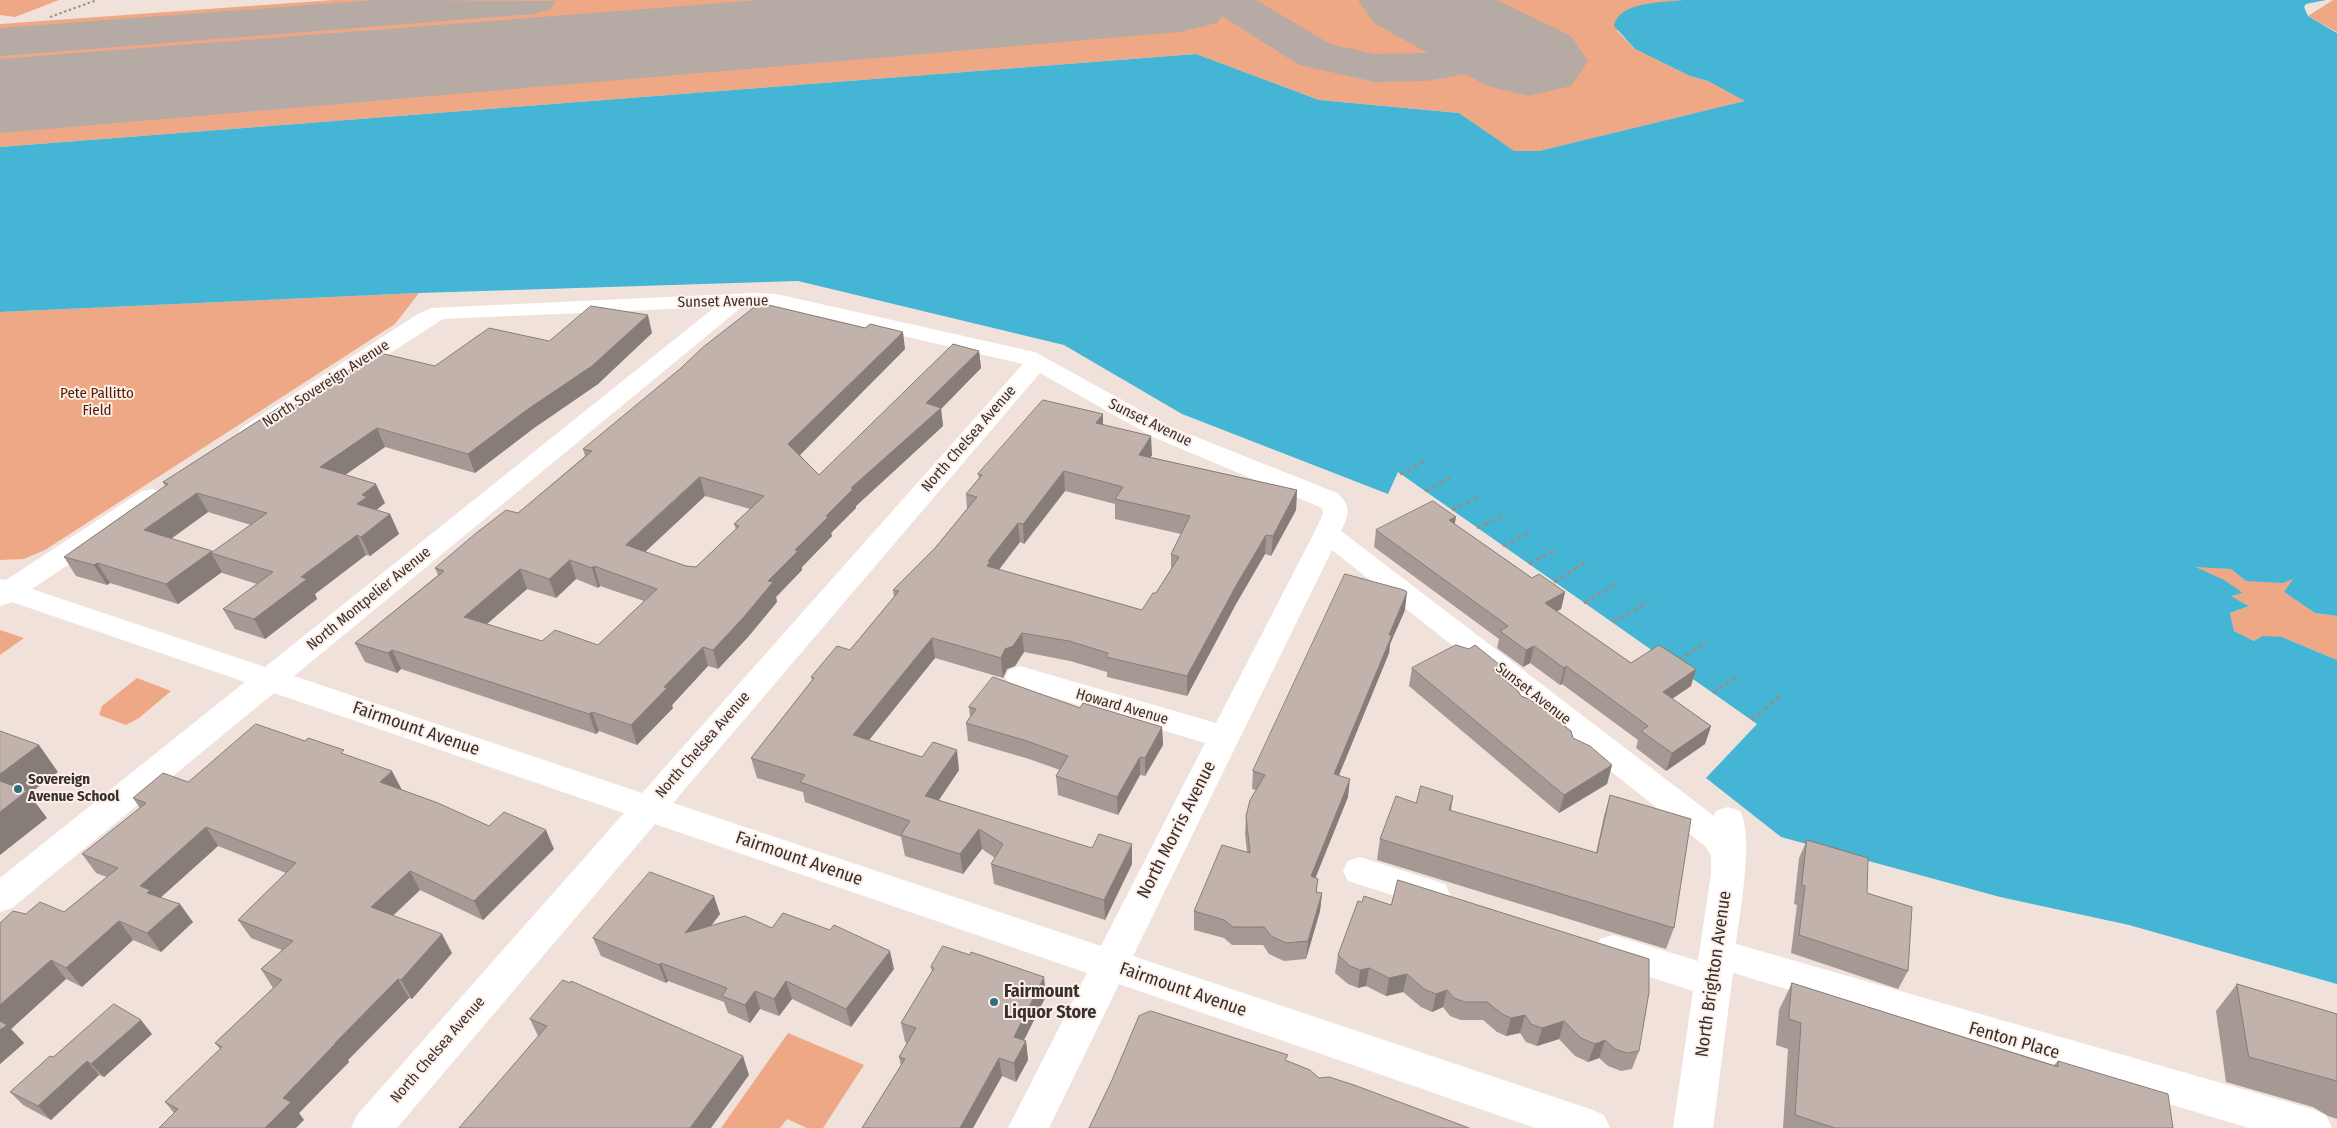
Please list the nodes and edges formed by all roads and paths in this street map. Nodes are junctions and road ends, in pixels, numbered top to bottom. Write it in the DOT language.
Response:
graph roads {
  1 [pos="96,0"];
  2 [pos="50,17"];
  3 [pos="737,300"];
  4 [pos="426,319"];
  5 [pos="1037,362"];
  6 [pos="228,447"];
  7 [pos="1424,462"];
  8 [pos="1400,474"];
  9 [pos="1452,477"];
  10 [pos="170,485"];
  11 [pos="1425,492"];
  12 [pos="1480,496"];
  13 [pos="1452,510"];
  14 [pos="1507,514"];
  15 [pos="1477,528"];
  16 [pos="1531,531"];
  17 [pos="1327,533"];
  18 [pos="1503,546"];
  19 [pos="1557,549"];
  20 [pos="1587,561"];
  21 [pos="1529,564"];
  22 [pos="1554,582"];
  23 [pos="1617,583"];
  24 [pos="3,592"];
  25 [pos="1649,602"];
  26 [pos="1584,603"];
  27 [pos="1612,622"];
  28 [pos="1707,642"];
  29 [pos="1672,664"];
  30 [pos="1737,676"];
  31 [pos="1020,677"];
  32 [pos="269,680"];
  33 [pos="1713,693"];
  34 [pos="1780,696"];
  35 [pos="1752,720"];
  36 [pos="1224,736"];
  37 [pos="649,808"];
  38 [pos="1728,837"];
  39 [pos="1360,871"];
  40 [pos="0,898"];
  41 [pos="1464,904"];
  42 [pos="1579,939"];
  43 [pos="1109,964"];
  44 [pos="1714,967"];
  45 [pos="371,1128"];
  46 [pos="1028,1128"];
  47 [pos="1590,1128"];
  48 [pos="1693,1128"];
  49 [pos="2312,1128"];
  1 -- 2 [label="path"];
  3 -- 4 [label="street, Sunset Avenue"];
  3 -- 5 [label="street, Sunset Avenue"];
  3 -- 32 [label="street, North Montpelier Avenue"];
  4 -- 6 [label="street, North Sovereign Avenue"];
  5 -- 17 [label="street, Sunset Avenue"];
  5 -- 37 [label="street, North Chelsea Avenue"];
  7 -- 8 [label="path"];
  9 -- 11 [label="path"];
  10 -- 24 [label="street"];
  12 -- 13 [label="path"];
  14 -- 15 [label="path"];
  16 -- 18 [label="path"];
  17 -- 36 [label="street, North Morris Avenue"];
  17 -- 38 [label="street, Sunset Avenue"];
  19 -- 21 [label="path"];
  20 -- 22 [label="path"];
  23 -- 26 [label="path"];
  24 -- 32 [label="street, Fairmount Avenue"];
  25 -- 27 [label="path"];
  28 -- 29 [label="path"];
  30 -- 33 [label="path"];
  31 -- 36 [label="street, Howard Avenue"];
  32 -- 37 [label="street, Fairmount Avenue"];
  32 -- 40 [label="street, North Montpelier Avenue"];
  34 -- 35 [label="path"];
  36 -- 43 [label="street, North Morris Avenue"];
  37 -- 43 [label="street, Fairmount Avenue"];
  37 -- 45 [label="street, North Chelsea Avenue"];
  38 -- 44 [label="street, North Brighton Avenue"];
  39 -- 41 [label="street"];
  42 -- 44 [label="street, Fenton Place"];
  43 -- 46 [label="street, North Morris Avenue"];
  43 -- 47 [label="street, Fairmount Avenue"];
  44 -- 48 [label="street, North Brighton Avenue"];
  44 -- 49 [label="street, Fenton Place"];
}
